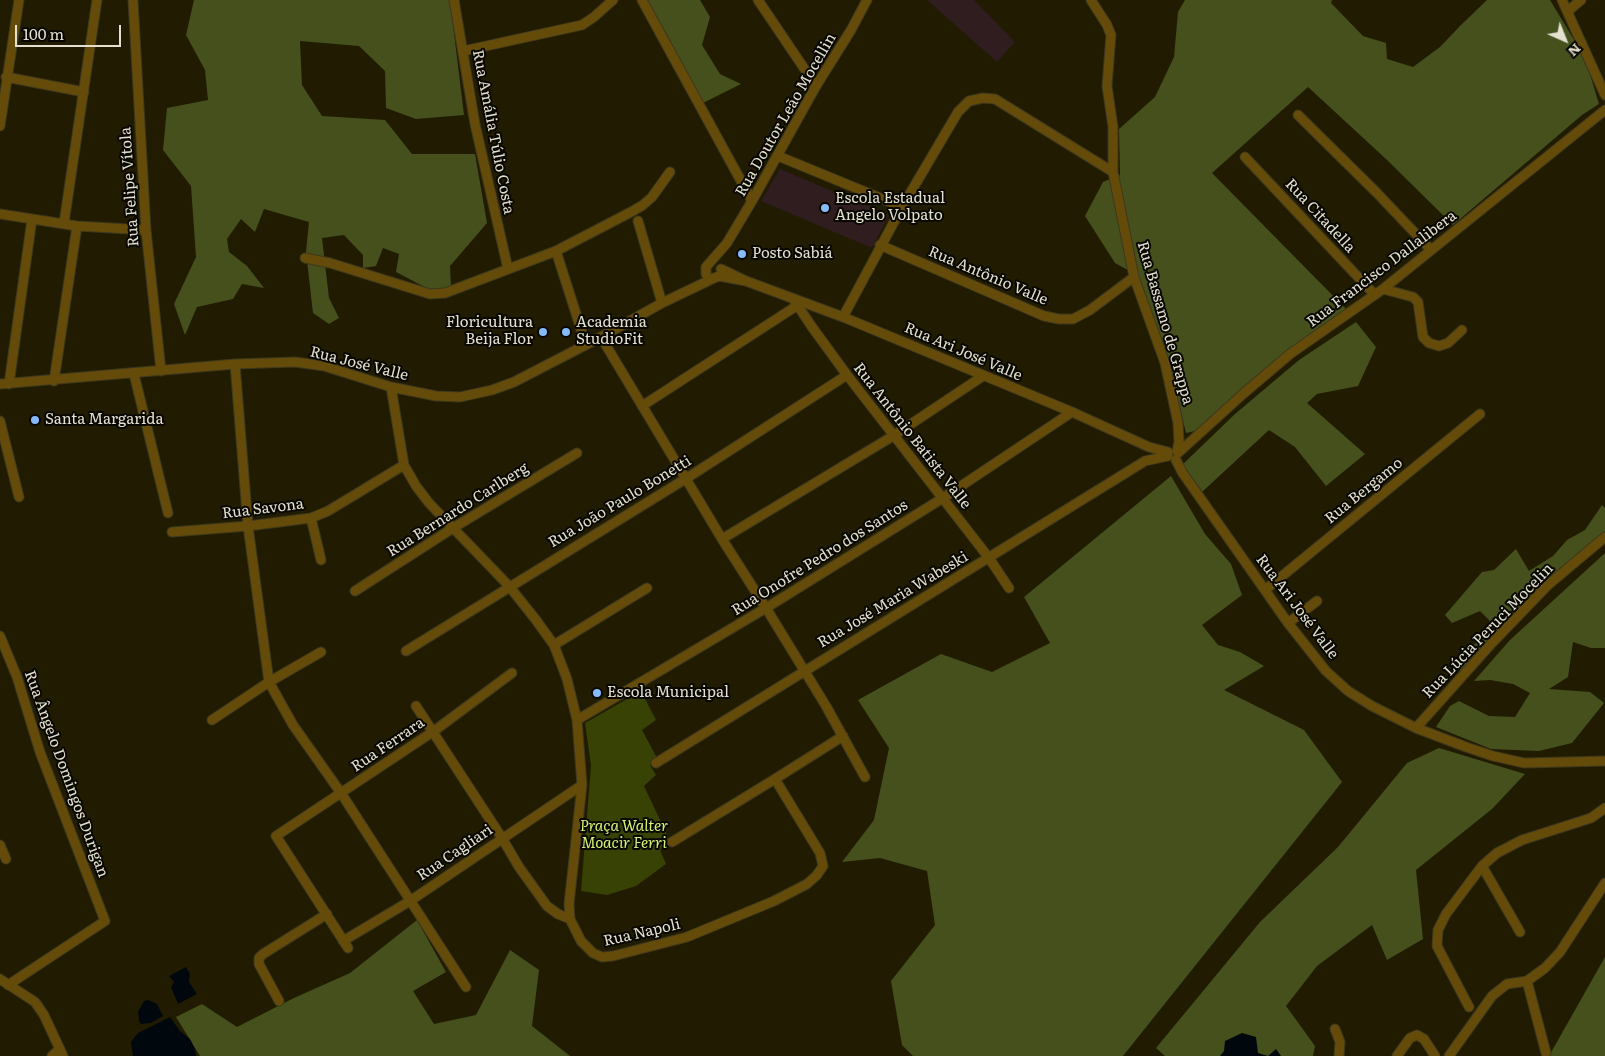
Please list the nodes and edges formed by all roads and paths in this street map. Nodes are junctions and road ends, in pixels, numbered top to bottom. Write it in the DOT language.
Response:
graph roads {
  1 [pos="19,0"];
  2 [pos="97,0"];
  3 [pos="133,0"];
  4 [pos="454,0"];
  5 [pos="613,0"];
  6 [pos="642,0"];
  7 [pos="758,0"];
  8 [pos="867,0"];
  9 [pos="1091,0"];
  10 [pos="1562,0"];
  11 [pos="1581,0"];
  12 [pos="1568,11"];
  13 [pos="463,51"];
  14 [pos="6,77"];
  15 [pos="816,86"];
  16 [pos="84,92"];
  17 [pos="1605,95"];
  18 [pos="1605,110"];
  19 [pos="1298,115"];
  20 [pos="0,126"];
  21 [pos="778,156"];
  22 [pos="1245,156"];
  23 [pos="670,172"];
  24 [pos="1114,172"];
  25 [pos="752,201"];
  26 [pos="902,206"];
  27 [pos="0,214"];
  28 [pos="32,219"];
  29 [pos="638,221"];
  30 [pos="64,224"];
  31 [pos="78,226"];
  32 [pos="146,230"];
  33 [pos="880,246"];
  34 [pos="1431,250"];
  35 [pos="556,251"];
  36 [pos="305,258"];
  37 [pos="508,269"];
  38 [pos="714,271"];
  39 [pos="1134,277"];
  40 [pos="1379,292"];
  41 [pos="796,302"];
  42 [pos="662,303"];
  43 [pos="843,317"];
  44 [pos="1462,330"];
  45 [pos="601,337"];
  46 [pos="586,344"];
  47 [pos="236,364"];
  48 [pos="161,371"];
  49 [pos="134,374"];
  50 [pos="847,375"];
  51 [pos="983,376"];
  52 [pos="54,381"];
  53 [pos="4,384"];
  54 [pos="391,387"];
  55 [pos="642,406"];
  56 [pos="1072,412"];
  57 [pos="1480,414"];
  58 [pos="0,421"];
  59 [pos="893,436"];
  60 [pos="1149,447"];
  61 [pos="1174,452"];
  62 [pos="577,453"];
  63 [pos="1145,461"];
  64 [pos="404,465"];
  65 [pos="686,478"];
  66 [pos="19,497"];
  67 [pos="942,498"];
  68 [pos="168,513"];
  69 [pos="311,518"];
  70 [pos="248,526"];
  71 [pos="453,528"];
  72 [pos="172,532"];
  73 [pos="1605,536"];
  74 [pos="722,539"];
  75 [pos="989,558"];
  76 [pos="321,560"];
  77 [pos="509,586"];
  78 [pos="646,588"];
  79 [pos="1009,588"];
  80 [pos="1265,590"];
  81 [pos="355,591"];
  82 [pos="1317,601"];
  83 [pos="766,608"];
  84 [pos="1288,623"];
  85 [pos="0,636"];
  86 [pos="554,645"];
  87 [pos="406,651"];
  88 [pos="321,652"];
  89 [pos="804,671"];
  90 [pos="512,673"];
  91 [pos="269,682"];
  92 [pos="416,706"];
  93 [pos="212,720"];
  94 [pos="578,720"];
  95 [pos="1416,728"];
  96 [pos="434,731"];
  97 [pos="843,736"];
  98 [pos="1605,761"];
  99 [pos="656,763"];
  100 [pos="865,777"];
  101 [pos="775,779"];
  102 [pos="582,785"];
  103 [pos="341,793"];
  104 [pos="1605,808"];
  105 [pos="502,838"];
  106 [pos="672,842"];
  107 [pos="0,845"];
  108 [pos="6,859"];
  109 [pos="1482,866"];
  110 [pos="1605,883"];
  111 [pos="410,901"];
  112 [pos="327,914"];
  113 [pos="570,919"];
  114 [pos="1520,932"];
  115 [pos="0,979"];
  116 [pos="1527,981"];
  117 [pos="8,985"];
  118 [pos="466,987"];
  119 [pos="279,1000"];
  120 [pos="1469,1007"];
  121 [pos="1335,1029"];
  122 [pos="62,1053"];
  123 [pos="1546,1053"];
  124 [pos="1451,1055"];
  125 [pos="52,1056"];
  126 [pos="1339,1056"];
  127 [pos="1397,1056"];
  128 [pos="1435,1056"];
  1 -- 14 [label="street"];
  2 -- 16 [label="street"];
  3 -- 32 [label="street, Rua Felipe Vítola"];
  4 -- 13 [label="street, Rua Amália Túlio Costa"];
  5 -- 13 [label="street"];
  6 -- 25 [label="street"];
  7 -- 15 [label="street"];
  8 -- 15 [label="street, Rua Doutor Leão Mocellin"];
  9 -- 24 [label="street, Rua Bassamo de Grappa"];
  10 -- 12 [label="street"];
  11 -- 12 [label="street"];
  12 -- 17 [label="street"];
  13 -- 37 [label="street, Rua Amália Túlio Costa"];
  14 -- 16 [label="street"];
  14 -- 20 [label="street"];
  15 -- 21 [label="street, Rua Doutor Leão Mocellin"];
  16 -- 30 [label="street"];
  18 -- 34 [label="street, Rua Francisco Dallalibera"];
  19 -- 34 [label="street"];
  21 -- 25 [label="street, Rua Doutor Leão Mocellin"];
  21 -- 26 [label="street"];
  22 -- 40 [label="street, Rua Citadella"];
  23 -- 35 [label="street"];
  24 -- 26 [label="street"];
  24 -- 39 [label="street, Rua Bassamo de Grappa"];
  25 -- 38 [label="street, Rua Doutor Leão Mocellin"];
  26 -- 33 [label="street"];
  27 -- 28 [label="street"];
  28 -- 30 [label="street"];
  28 -- 53 [label="street"];
  29 -- 42 [label="street"];
  30 -- 31 [label="street"];
  31 -- 32 [label="street"];
  31 -- 52 [label="street"];
  32 -- 48 [label="street, Rua Felipe Vítola"];
  33 -- 39 [label="street, Rua Antônio Valle"];
  33 -- 43 [label="street"];
  34 -- 40 [label="street, Rua Francisco Dallalibera"];
  35 -- 37 [label="street"];
  35 -- 46 [label="street"];
  36 -- 37 [label="street"];
  38 -- 41 [label="street, Rua Ari José Valle"];
  38 -- 42 [label="street, Rua José Valle"];
  39 -- 61 [label="street, Rua Bassamo de Grappa"];
  40 -- 44 [label="street"];
  40 -- 61 [label="street, Rua Francisco Dallalibera"];
  41 -- 43 [label="street, Rua Ari José Valle"];
  41 -- 50 [label="street, Rua Antônio Batista Valle"];
  41 -- 55 [label="street"];
  42 -- 45 [label="street, Rua José Valle"];
  43 -- 51 [label="street, Rua Ari José Valle"];
  45 -- 46 [label="street, Rua José Valle"];
  45 -- 55 [label="street"];
  46 -- 54 [label="street, Rua José Valle"];
  47 -- 48 [label="street, Rua José Valle"];
  47 -- 54 [label="street, Rua José Valle"];
  47 -- 70 [label="street"];
  48 -- 49 [label="street, Rua José Valle"];
  49 -- 52 [label="street, Rua José Valle"];
  49 -- 68 [label="street"];
  50 -- 59 [label="street, Rua Antônio Batista Valle"];
  50 -- 65 [label="street, Rua João Paulo Bonetti"];
  51 -- 56 [label="street, Rua Ari José Valle"];
  51 -- 59 [label="street"];
  52 -- 53 [label="street, Rua José Valle"];
  54 -- 64 [label="street"];
  55 -- 65 [label="street"];
  56 -- 60 [label="street, Rua Ari José Valle"];
  56 -- 67 [label="street, Rua Onofre Pedro dos Santos"];
  57 -- 80 [label="street, Rua Bergamo"];
  58 -- 66 [label="street"];
  59 -- 67 [label="street, Rua Antônio Batista Valle"];
  59 -- 74 [label="street"];
  60 -- 61 [label="street, Rua Ari José Valle"];
  60 -- 63 [label="street"];
  61 -- 63 [label="street, Rua José Maria Wabeski"];
  61 -- 80 [label="street, Rua Ari José Valle"];
  62 -- 71 [label="street, Rua Bernardo Carlberg"];
  63 -- 75 [label="street, Rua José Maria Wabeski"];
  64 -- 69 [label="street, Rua Savona"];
  64 -- 71 [label="street"];
  65 -- 74 [label="street"];
  65 -- 77 [label="street, Rua João Paulo Bonetti"];
  67 -- 75 [label="street, Rua Antônio Batista Valle"];
  67 -- 83 [label="street, Rua Onofre Pedro dos Santos"];
  69 -- 70 [label="street, Rua Savona"];
  69 -- 76 [label="street"];
  70 -- 72 [label="street, Rua Savona"];
  70 -- 91 [label="street"];
  71 -- 77 [label="street"];
  71 -- 81 [label="street, Rua Bernardo Carlberg"];
  73 -- 95 [label="street, Rua Lúcia Peruci Mocelin"];
  74 -- 83 [label="street"];
  75 -- 79 [label="street, Rua Antônio Batista Valle"];
  75 -- 89 [label="street, Rua José Maria Wabeski"];
  77 -- 86 [label="street"];
  77 -- 87 [label="street, Rua João Paulo Bonetti"];
  78 -- 86 [label="street"];
  80 -- 84 [label="street, Rua Ari José Valle"];
  82 -- 84 [label="street"];
  83 -- 89 [label="street"];
  83 -- 94 [label="street, Rua Onofre Pedro dos Santos"];
  84 -- 95 [label="street, Rua Ari José Valle"];
  85 -- 117 [label="street, Rua Ângelo Domingos Durigan"];
  86 -- 94 [label="street"];
  88 -- 91 [label="street"];
  89 -- 97 [label="street"];
  89 -- 99 [label="street, Rua José Maria Wabeski"];
  90 -- 96 [label="street, Rua Ferrara"];
  91 -- 93 [label="street"];
  91 -- 103 [label="street"];
  92 -- 96 [label="street"];
  94 -- 102 [label="street"];
  95 -- 98 [label="street, Rua Ari José Valle"];
  96 -- 103 [label="street, Rua Ferrara"];
  96 -- 105 [label="street"];
  97 -- 100 [label="street"];
  97 -- 101 [label="street"];
  101 -- 106 [label="street"];
  101 -- 113 [label="street, Rua Napoli"];
  102 -- 105 [label="street, Rua Cagliari"];
  102 -- 113 [label="street"];
  103 -- 111 [label="street"];
  103 -- 112 [label="street, Rua Ferrara"];
  104 -- 109 [label="street"];
  105 -- 111 [label="street, Rua Cagliari"];
  105 -- 113 [label="street"];
  107 -- 108 [label="street"];
  109 -- 114 [label="street"];
  109 -- 120 [label="street"];
  110 -- 116 [label="street"];
  111 -- 112 [label="street, Rua Cagliari"];
  111 -- 118 [label="street"];
  112 -- 119 [label="street"];
  115 -- 117 [label="street"];
  116 -- 123 [label="street"];
  116 -- 124 [label="street"];
  117 -- 122 [label="street"];
  121 -- 126 [label="street"];
  122 -- 125 [label="street"];
  127 -- 128 [label="street"];
}
